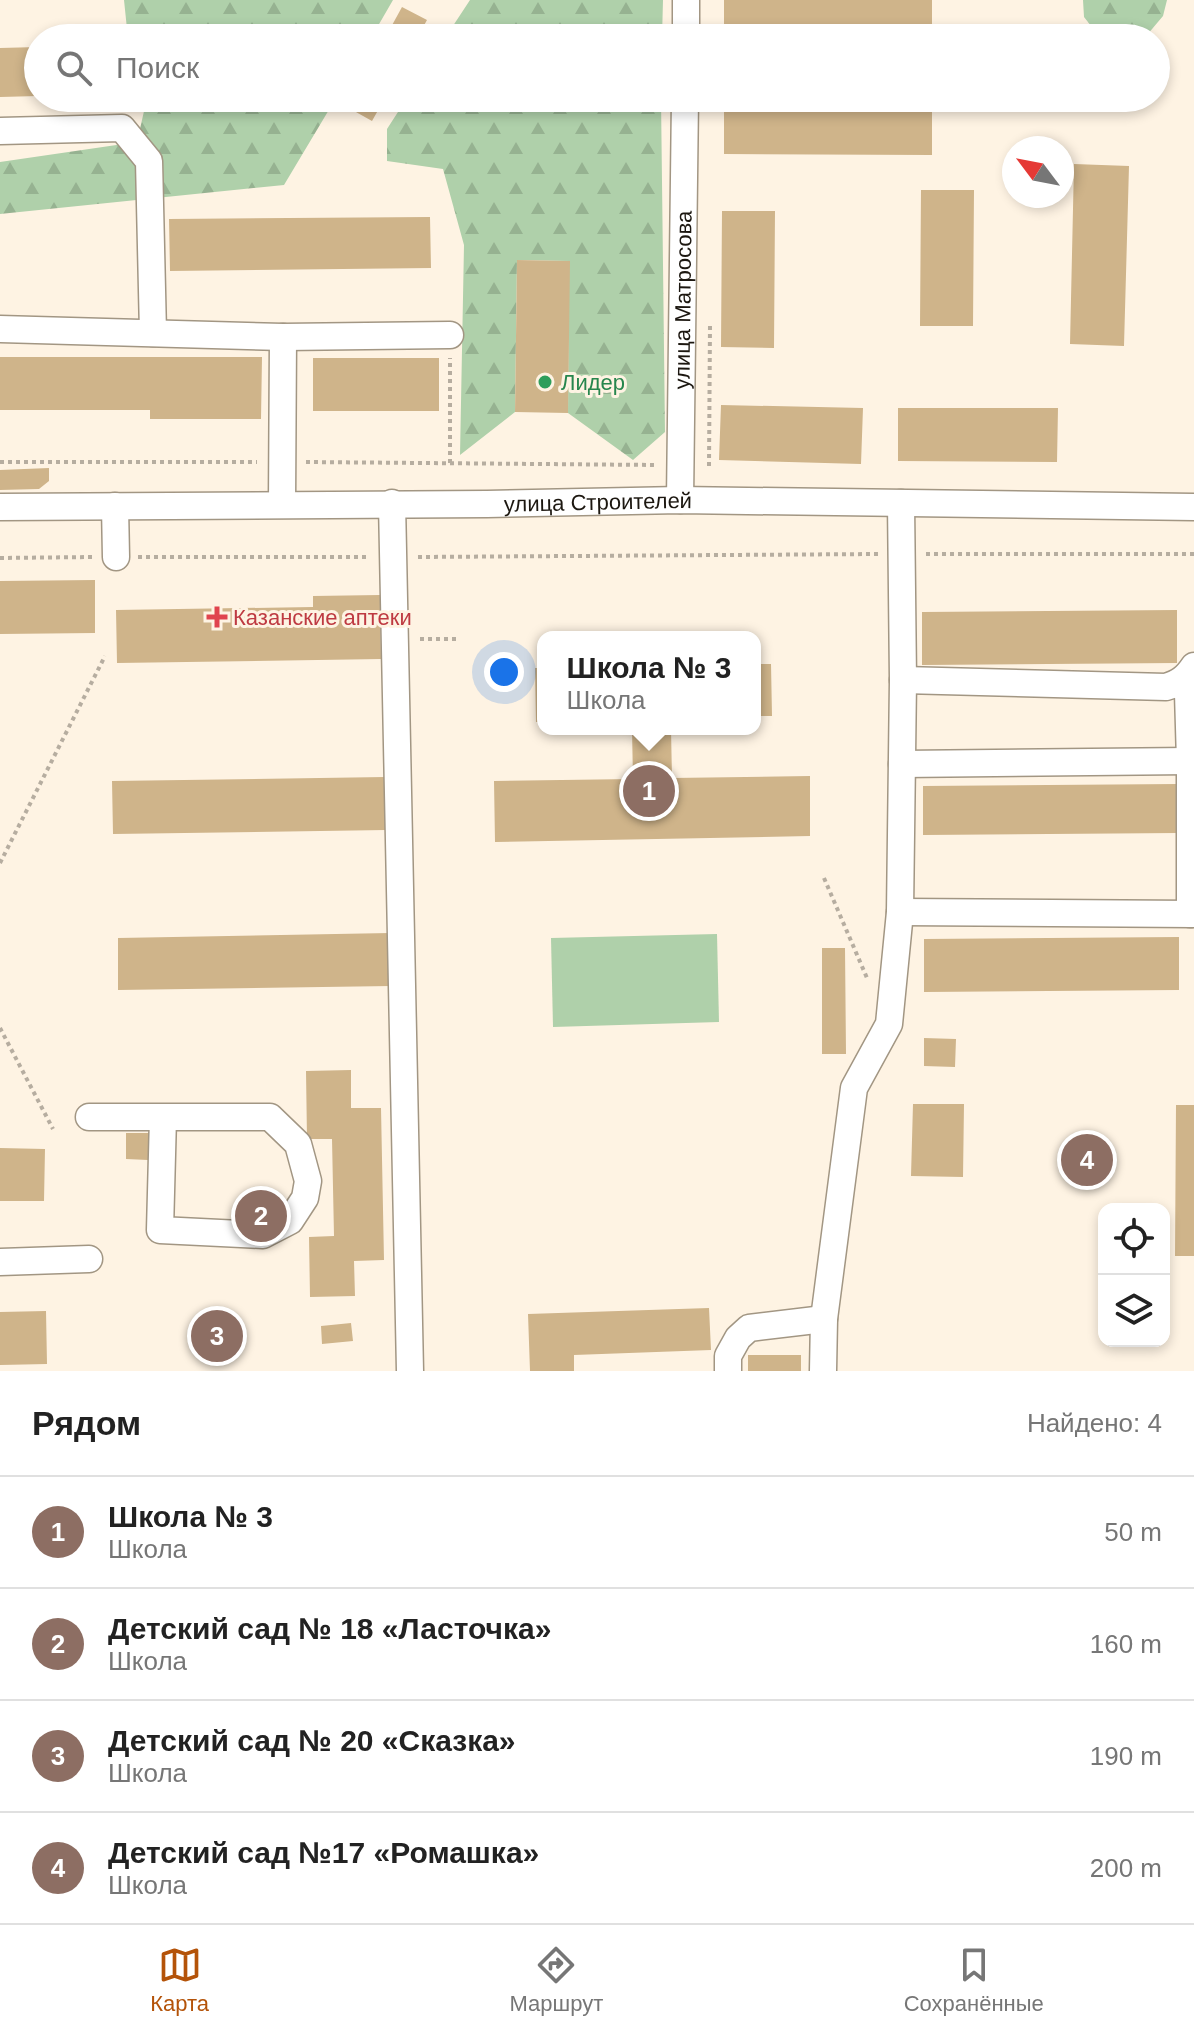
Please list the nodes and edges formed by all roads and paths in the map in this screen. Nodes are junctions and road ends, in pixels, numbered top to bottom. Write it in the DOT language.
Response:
graph roads {
  1 [pos="686,0"];
  2 [pos="686,24"];
  3 [pos="685,112"];
  4 [pos="0,131"];
  5 [pos="0,329"];
  6 [pos="153,333"];
  7 [pos="450,335"];
  8 [pos="283,337"];
  9 [pos="0,462"];
  10 [pos="282,462"];
  11 [pos="450,463"];
  12 [pos="681,465"];
  13 [pos="710,474"];
  14 [pos="680,500"];
  15 [pos="392,503"];
  16 [pos="901,503"];
  17 [pos="282,504"];
  18 [pos="115,506"];
  19 [pos="0,507"];
  20 [pos="1194,507"];
  21 [pos="901,554"];
  22 [pos="1194,554"];
  23 [pos="116,557"];
  24 [pos="0,558"];
  25 [pos="392,558"];
  26 [pos="395,639"];
  27 [pos="458,639"];
  28 [pos="105,656"];
  29 [pos="1186,674"];
  30 [pos="903,680"];
  31 [pos="1190,761"];
  32 [pos="902,764"];
  33 [pos="0,863"];
  34 [pos="824,878"];
  35 [pos="900,912"];
  36 [pos="1192,914"];
  37 [pos="869,983"];
  38 [pos="0,1028"];
  39 [pos="89,1117"];
  40 [pos="163,1117"];
  41 [pos="53,1129"];
  42 [pos="89,1259"];
  43 [pos="0,1262"];
  44 [pos="824,1319"];
  45 [pos="410,1371"];
  46 [pos="728,1371"];
  47 [pos="823,1371"];
  1 -- 2 [label="street"];
  3 -- 12 [label="street, улица Матросова"];
  4 -- 6 [label="street"];
  5 -- 6 [label="street"];
  6 -- 8 [label="street"];
  7 -- 8 [label="street"];
  7 -- 11 [label="path"];
  8 -- 10 [label="street"];
  9 -- 10 [label="path"];
  10 -- 11 [label="path"];
  10 -- 17 [label="street"];
  11 -- 12 [label="path"];
  12 -- 13 [label="path"];
  12 -- 14 [label="street, улица Матросова"];
  14 -- 15 [label="street, улица Строителей"];
  14 -- 16 [label="street, улица Строителей"];
  15 -- 17 [label="street, улица Строителей"];
  15 -- 25 [label="street"];
  16 -- 20 [label="street, улица Строителей"];
  16 -- 21 [label="street"];
  17 -- 18 [label="street, улица Строителей"];
  18 -- 19 [label="street, улица Строителей"];
  18 -- 23 [label="street"];
  21 -- 22 [label="path"];
  21 -- 25 [label="path"];
  21 -- 30 [label="street"];
  23 -- 24 [label="path"];
  23 -- 25 [label="path"];
  25 -- 26 [label="street"];
  26 -- 27 [label="path"];
  26 -- 45 [label="street"];
  28 -- 33 [label="path"];
  29 -- 30 [label="street"];
  29 -- 31 [label="street"];
  30 -- 32 [label="street"];
  31 -- 32 [label="street"];
  31 -- 36 [label="street"];
  32 -- 35 [label="street"];
  34 -- 37 [label="path"];
  35 -- 36 [label="street"];
  35 -- 44 [label="street"];
  38 -- 41 [label="path"];
  39 -- 40 [label="street"];
  40 -- 40 [label="street"];
  42 -- 43 [label="street"];
  44 -- 46 [label="street"];
  44 -- 47 [label="street"];
}
